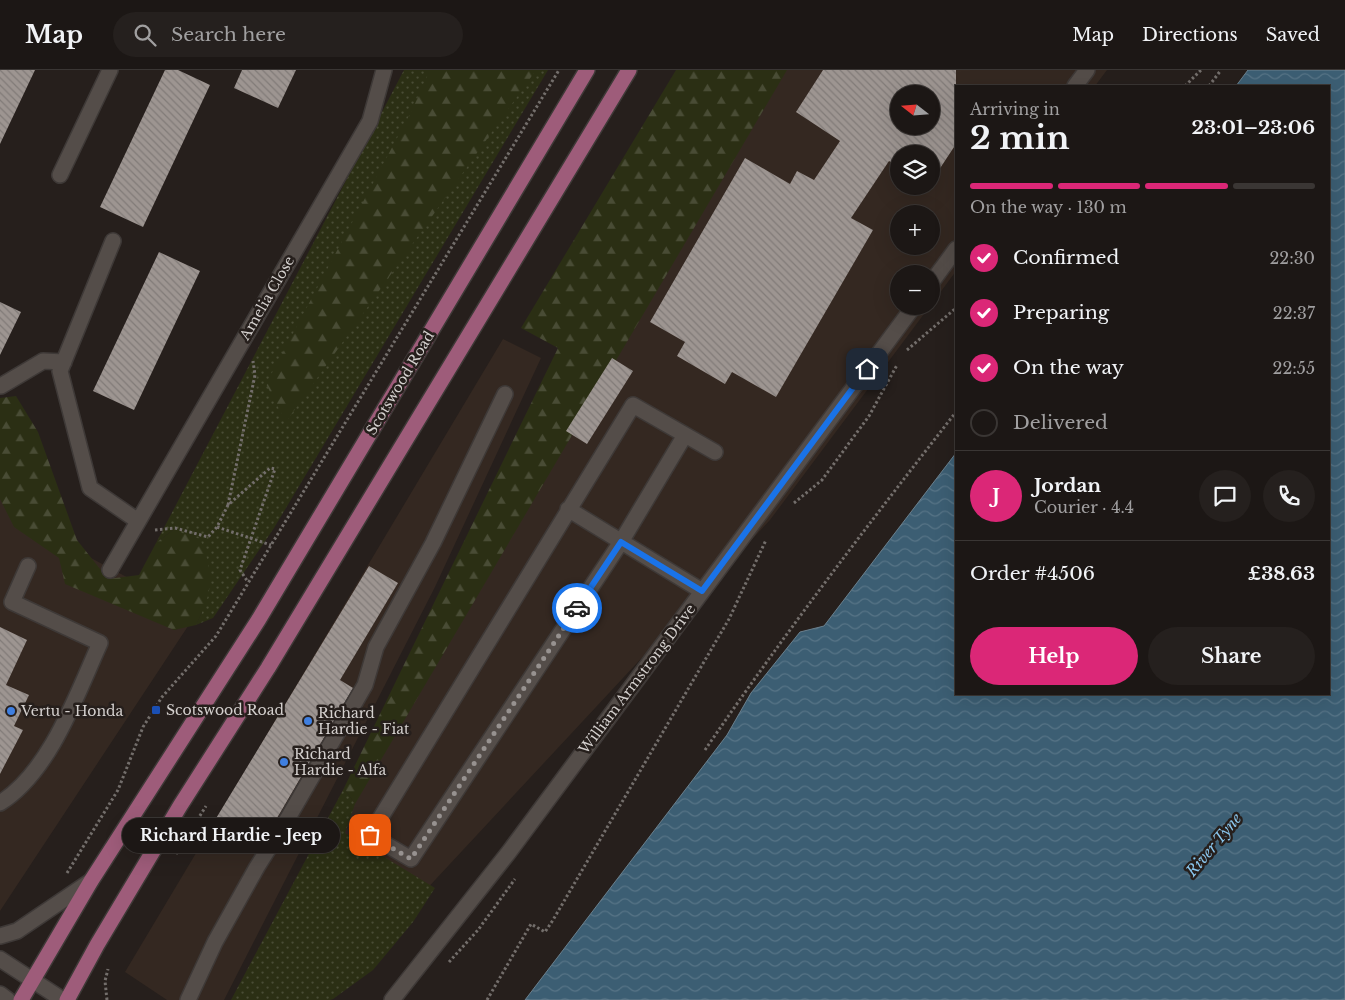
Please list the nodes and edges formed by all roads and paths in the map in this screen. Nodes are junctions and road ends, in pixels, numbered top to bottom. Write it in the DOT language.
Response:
graph roads {
  1 [pos="110,70"];
  2 [pos="384,70"];
  3 [pos="559,70"];
  4 [pos="587,70"];
  5 [pos="629,70"];
  6 [pos="1086,70"];
  7 [pos="1201,70"];
  8 [pos="1221,70"];
  9 [pos="1076,85"];
  10 [pos="1186,85"];
  11 [pos="1210,85"];
  12 [pos="60,175"];
  13 [pos="112,241"];
  14 [pos="955,250"];
  15 [pos="940,271"];
  16 [pos="955,309"];
  17 [pos="907,315"];
  18 [pos="934,328"];
  19 [pos="249,329"];
  20 [pos="64,362"];
  21 [pos="1,386"];
  22 [pos="505,394"];
  23 [pos="955,413"];
  24 [pos="686,435"];
  25 [pos="715,452"];
  26 [pos="228,505"];
  27 [pos="568,510"];
  28 [pos="135,527"];
  29 [pos="217,528"];
  30 [pos="251,539"];
  31 [pos="767,539"];
  32 [pos="621,542"];
  33 [pos="271,545"];
  34 [pos="28,566"];
  35 [pos="110,570"];
  36 [pos="248,582"];
  37 [pos="702,591"];
  38 [pos="705,750"];
  39 [pos="0,803"];
  40 [pos="63,879"];
  41 [pos="90,881"];
  42 [pos="0,936"];
  43 [pos="0,959"];
  44 [pos="33,979"];
  45 [pos="0,994"];
  46 [pos="8,1000"];
  47 [pos="21,1000"];
  48 [pos="65,1000"];
  49 [pos="188,1000"];
  50 [pos="392,1000"];
  51 [pos="487,1000"];
  1 -- 12 [label="street"];
  2 -- 19 [label="street, Amelia Close"];
  3 -- 33 [label="path, Scotswood Road"];
  4 -- 41 [label="main road, Scotswood Road"];
  5 -- 48 [label="main road"];
  6 -- 9 [label="street"];
  7 -- 10 [label="path"];
  8 -- 11 [label="path"];
  13 -- 20 [label="street"];
  14 -- 15 [label="street"];
  16 -- 18 [label="path"];
  17 -- 37 [label="street, William Armstrong Drive"];
  19 -- 26 [label="path"];
  19 -- 28 [label="street, Amelia Close"];
  20 -- 21 [label="street"];
  20 -- 28 [label="street"];
  22 -- 49 [label="street"];
  23 -- 38 [label="path"];
  24 -- 25 [label="street"];
  24 -- 27 [label="street"];
  24 -- 32 [label="street"];
  26 -- 29 [label="path"];
  26 -- 30 [label="path"];
  27 -- 32 [label="street"];
  27 -- 32 [label="street"];
  28 -- 29 [label="path"];
  28 -- 35 [label="street, Amelia Close"];
  29 -- 30 [label="path"];
  30 -- 33 [label="path"];
  30 -- 36 [label="path"];
  31 -- 51 [label="path"];
  32 -- 37 [label="street"];
  33 -- 36 [label="path, Scotswood Road"];
  34 -- 39 [label="street"];
  36 -- 40 [label="path, Scotswood Road"];
  37 -- 50 [label="street, William Armstrong Drive"];
  41 -- 42 [label="street"];
  41 -- 44 [label="main road, Scotswood Road"];
  43 -- 44 [label="street"];
  44 -- 47 [label="main road, Scotswood Road"];
  44 -- 48 [label="street"];
  45 -- 46 [label="street"];
}
